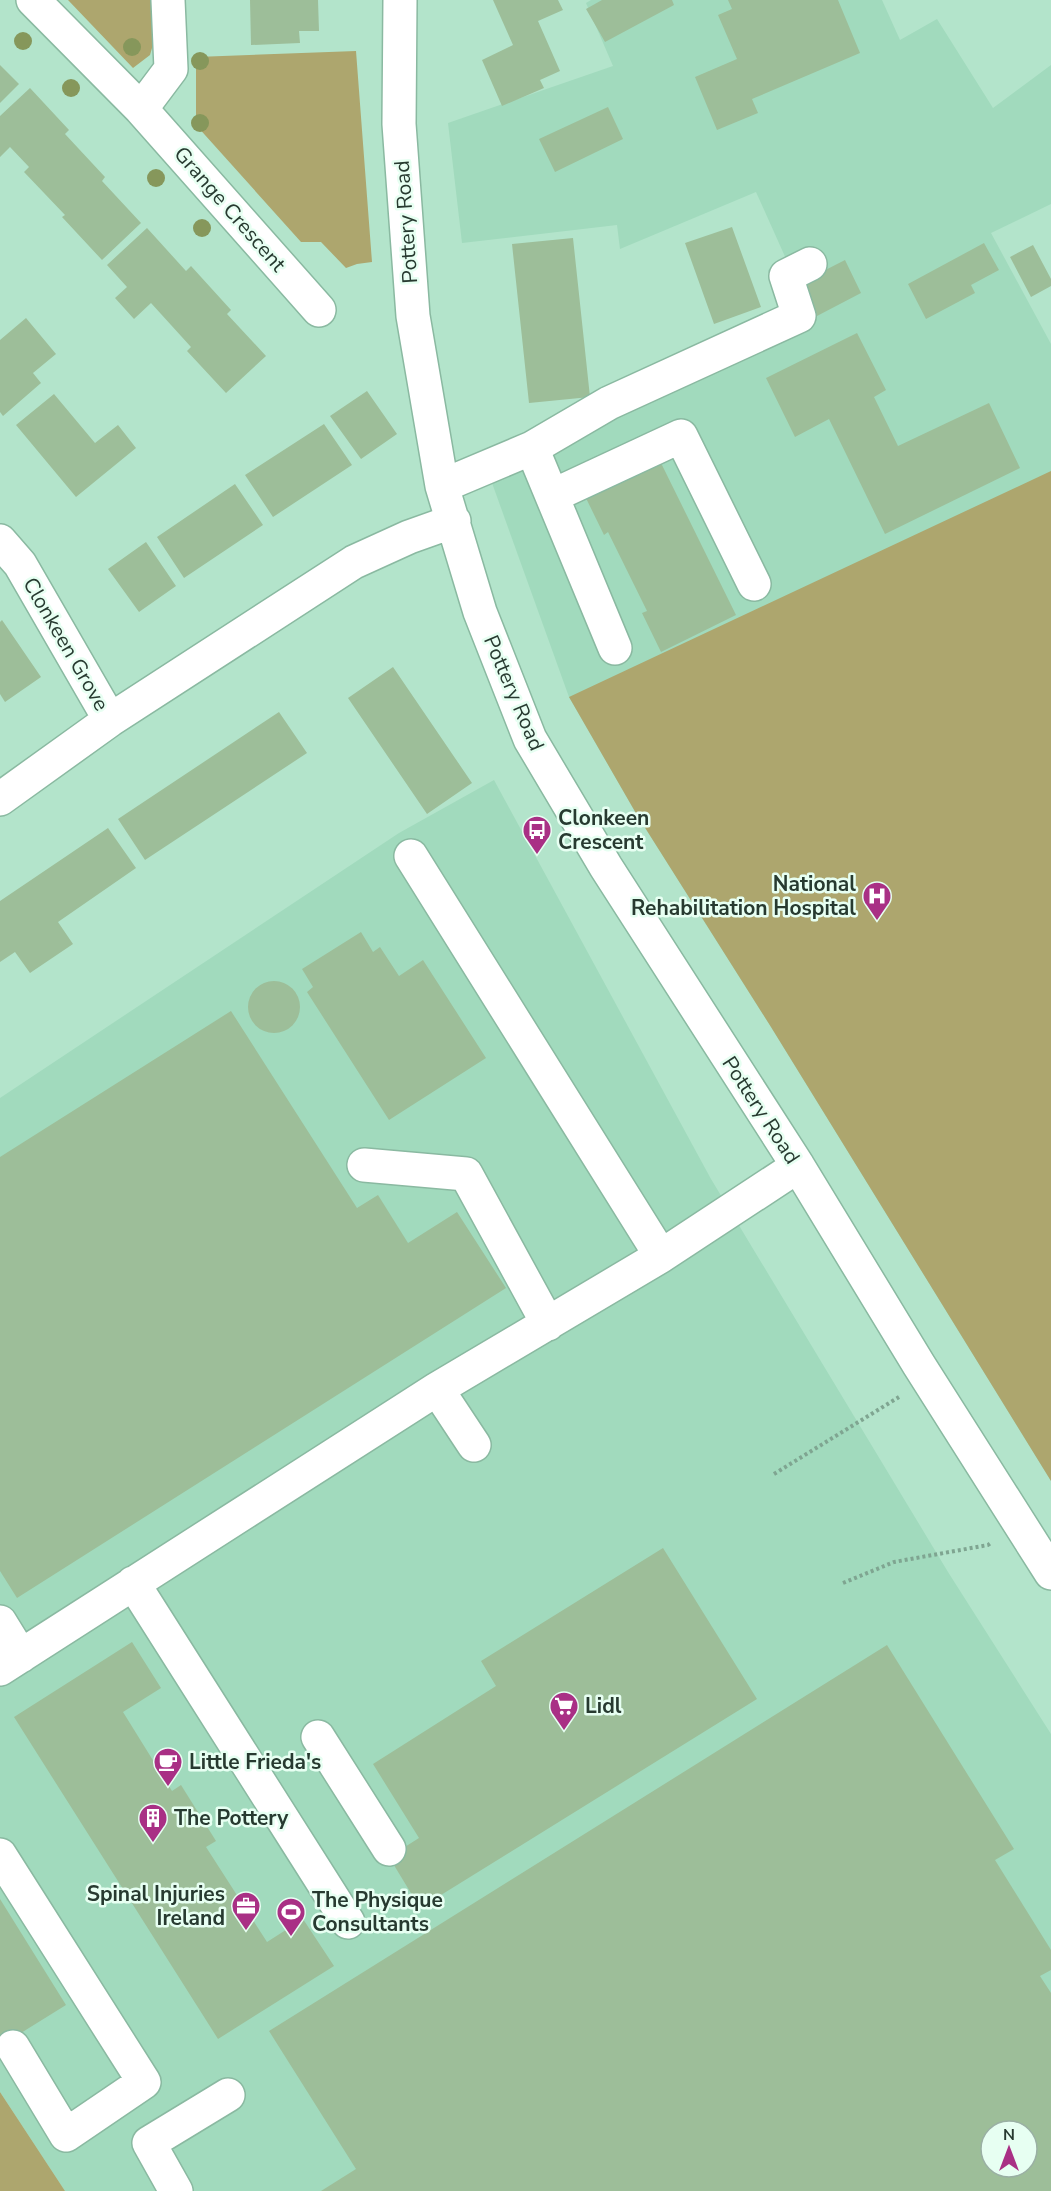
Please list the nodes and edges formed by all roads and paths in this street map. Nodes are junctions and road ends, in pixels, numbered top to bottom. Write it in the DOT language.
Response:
graph roads {
  1 [pos="33,0"];
  2 [pos="168,0"];
  3 [pos="400,0"];
  4 [pos="141,109"];
  5 [pos="810,264"];
  6 [pos="319,310"];
  7 [pos="532,448"];
  8 [pos="442,486"];
  9 [pos="552,496"];
  10 [pos="454,521"];
  11 [pos="0,540"];
  12 [pos="754,585"];
  13 [pos="615,648"];
  14 [pos="110,720"];
  15 [pos="0,799"];
  16 [pos="411,856"];
  17 [pos="364,1165"];
  18 [pos="798,1166"];
  19 [pos="661,1256"];
  20 [pos="548,1324"];
  21 [pos="928,1379"];
  22 [pos="437,1389"];
  23 [pos="474,1445"];
  24 [pos="774,1474"];
  25 [pos="1020,1524"];
  26 [pos="1051,1573"];
  27 [pos="133,1583"];
  28 [pos="843,1583"];
  29 [pos="0,1623"];
  30 [pos="11,1662"];
  31 [pos="318,1737"];
  32 [pos="389,1849"];
  33 [pos="0,1855"];
  34 [pos="348,1922"];
  35 [pos="13,2047"];
  36 [pos="228,2095"];
  37 [pos="176,2191"];
  1 -- 4 [label="street, Grange Crescent"];
  2 -- 4 [label="street"];
  3 -- 8 [label="street, Pottery Road"];
  4 -- 6 [label="street, Grange Crescent"];
  5 -- 7 [label="street"];
  7 -- 8 [label="street"];
  7 -- 9 [label="street"];
  8 -- 10 [label="street, Pottery Road"];
  9 -- 12 [label="street"];
  9 -- 13 [label="street"];
  10 -- 14 [label="street"];
  10 -- 18 [label="street, Pottery Road"];
  11 -- 14 [label="street, Clonkeen Grove"];
  14 -- 15 [label="street"];
  16 -- 19 [label="street"];
  17 -- 20 [label="street"];
  18 -- 19 [label="street"];
  18 -- 21 [label="street, Pottery Road"];
  19 -- 20 [label="street"];
  20 -- 22 [label="street"];
  21 -- 24 [label="path"];
  21 -- 25 [label="street, Pottery Road"];
  22 -- 23 [label="street"];
  22 -- 27 [label="street"];
  25 -- 26 [label="street, Pottery Road"];
  25 -- 28 [label="path"];
  27 -- 30 [label="street"];
  27 -- 34 [label="street"];
  29 -- 30 [label="street"];
  31 -- 32 [label="street"];
  33 -- 35 [label="street"];
  36 -- 37 [label="street"];
}
